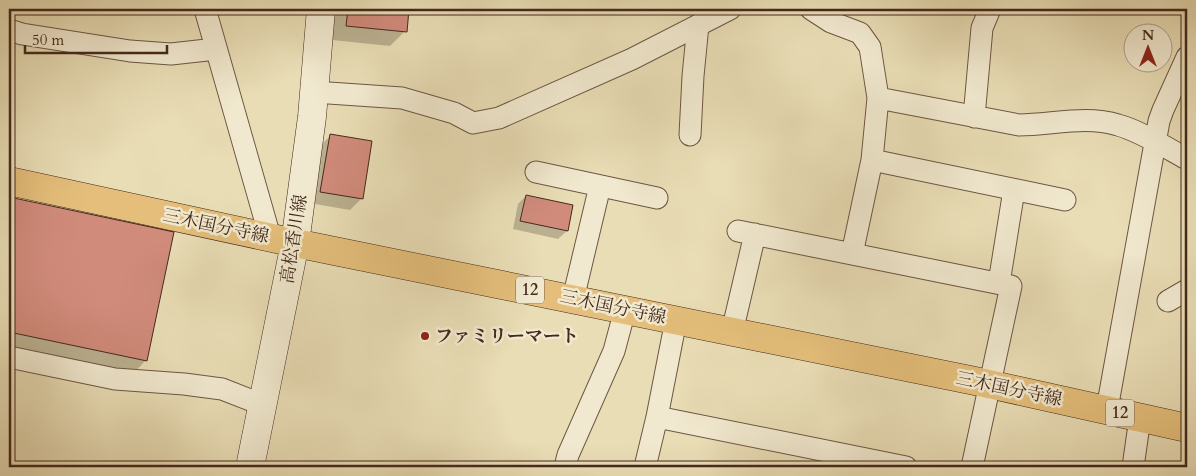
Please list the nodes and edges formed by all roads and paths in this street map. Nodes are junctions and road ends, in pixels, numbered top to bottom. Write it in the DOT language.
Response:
graph roads {
  1 [pos="205,9"];
  2 [pos="321,9"];
  3 [pos="730,9"];
  4 [pos="811,9"];
  5 [pos="990,9"];
  6 [pos="704,18"];
  7 [pos="9,30"];
  8 [pos="216,49"];
  9 [pos="1187,57"];
  10 [pos="314,92"];
  11 [pos="878,98"];
  12 [pos="974,116"];
  13 [pos="690,134"];
  14 [pos="1155,142"];
  15 [pos="1187,159"];
  16 [pos="872,160"];
  17 [pos="536,172"];
  18 [pos="9,181"];
  19 [pos="600,186"];
  20 [pos="1014,190"];
  21 [pos="657,198"];
  22 [pos="1065,200"];
  23 [pos="282,240"];
  24 [pos="852,254"];
  25 [pos="999,283"];
  26 [pos="1187,290"];
  27 [pos="573,299"];
  28 [pos="1168,301"];
  29 [pos="625,310"];
  30 [pos="676,320"];
  31 [pos="732,332"];
  32 [pos="9,356"];
  33 [pos="991,385"];
  34 [pos="263,405"];
  35 [pos="1107,410"];
  36 [pos="657,417"];
  37 [pos="1140,418"];
  38 [pos="1187,428"];
  39 [pos="250,467"];
  40 [pos="566,467"];
  41 [pos="645,467"];
  42 [pos="906,467"];
  43 [pos="972,467"];
  44 [pos="1133,467"];
  1 -- 8 [label="street"];
  2 -- 10 [label="main road, 高松香川線"];
  3 -- 6 [label="street"];
  4 -- 11 [label="street"];
  5 -- 12 [label="street"];
  6 -- 10 [label="street"];
  6 -- 13 [label="street"];
  7 -- 8 [label="street"];
  8 -- 23 [label="street"];
  9 -- 14 [label="street"];
  10 -- 23 [label="main road, 高松香川線"];
  11 -- 12 [label="street"];
  11 -- 16 [label="street"];
  12 -- 14 [label="street"];
  14 -- 15 [label="street"];
  14 -- 35 [label="street"];
  16 -- 20 [label="street"];
  16 -- 24 [label="street"];
  17 -- 19 [label="street"];
  18 -- 23 [label="main road, 三木国分寺線 / 12"];
  19 -- 21 [label="street"];
  19 -- 27 [label="street"];
  20 -- 22 [label="street"];
  20 -- 25 [label="street"];
  23 -- 27 [label="main road, 三木国分寺線 / 12"];
  23 -- 34 [label="main road, 高松香川線"];
  24 -- 25 [label="street"];
  24 -- 31 [label="street"];
  25 -- 33 [label="street"];
  26 -- 28 [label="street"];
  27 -- 29 [label="main road, 三木国分寺線 / 12"];
  29 -- 30 [label="main road, 三木国分寺線 / 12"];
  29 -- 40 [label="street"];
  30 -- 31 [label="main road, 三木国分寺線 / 12"];
  30 -- 36 [label="street"];
  31 -- 33 [label="main road, 三木国分寺線 / 12"];
  32 -- 34 [label="street"];
  33 -- 35 [label="main road, 三木国分寺線 / 12"];
  33 -- 43 [label="street"];
  34 -- 39 [label="main road, 高松香川線"];
  35 -- 37 [label="main road, 三木国分寺線 / 12"];
  36 -- 41 [label="street"];
  36 -- 42 [label="street"];
  37 -- 38 [label="main road, 三木国分寺線 / 12"];
  37 -- 44 [label="street"];
}
